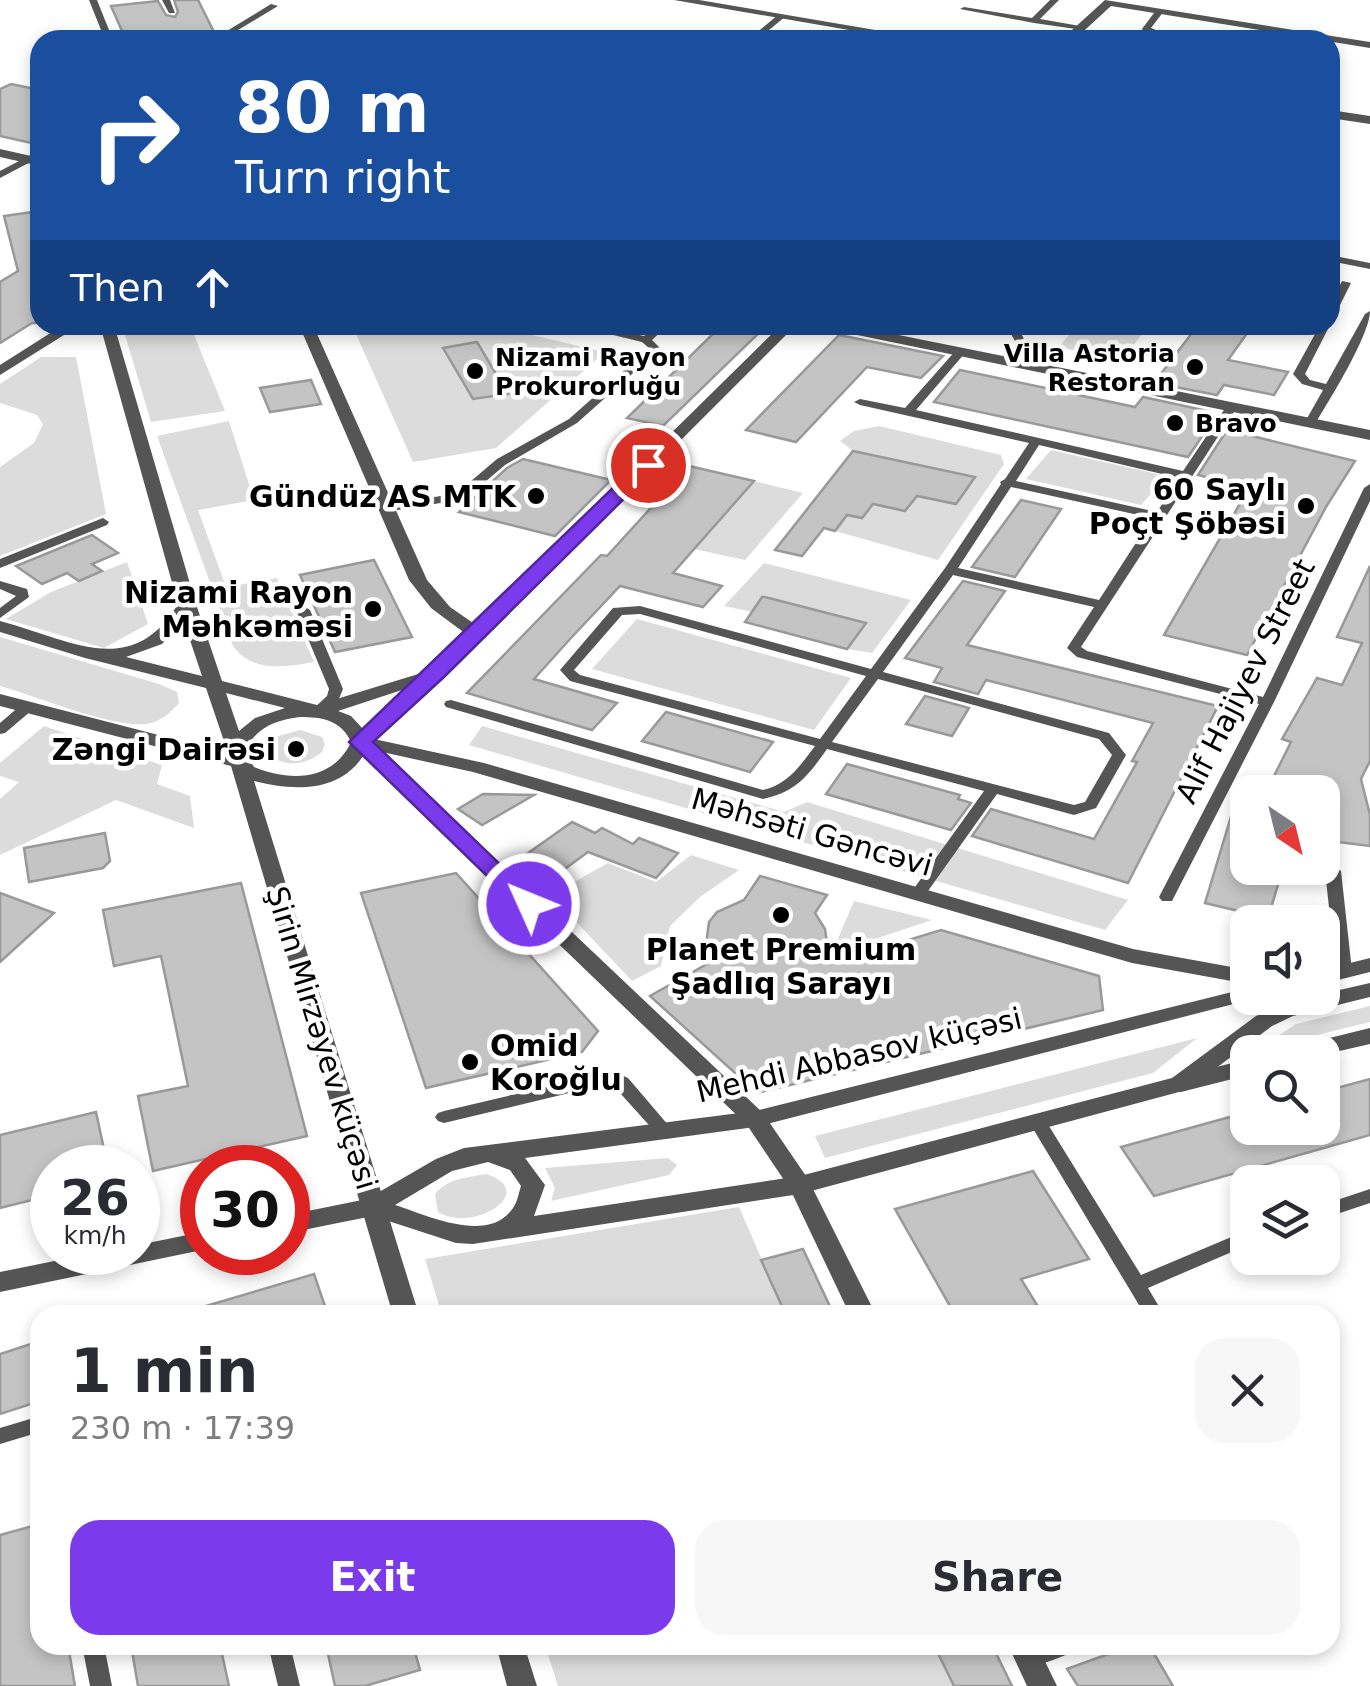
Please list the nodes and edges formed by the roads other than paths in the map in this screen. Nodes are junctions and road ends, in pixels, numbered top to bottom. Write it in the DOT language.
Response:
graph roads {
  1 [pos="93,0"];
  2 [pos="166,0"];
  3 [pos="679,0"];
  4 [pos="782,0"];
  5 [pos="1055,0"];
  6 [pos="1110,1"];
  7 [pos="274,6"];
  8 [pos="964,10"];
  9 [pos="172,11"];
  10 [pos="1160,11"];
  11 [pos="757,12"];
  12 [pos="782,16"];
  13 [pos="1034,20"];
  14 [pos="1080,28"];
  15 [pos="105,30"];
  16 [pos="233,30"];
  17 [pos="764,30"];
  18 [pos="867,30"];
  19 [pos="1149,30"];
  20 [pos="1281,30"];
  21 [pos="1340,39"];
  22 [pos="1370,44"];
  23 [pos="1340,116"];
  24 [pos="1370,120"];
  25 [pos="0,154"];
  26 [pos="30,157"];
  27 [pos="30,161"];
  28 [pos="0,175"];
  29 [pos="1340,260"];
  30 [pos="1370,266"];
  31 [pos="1346,283"];
  32 [pos="1340,295"];
  33 [pos="1370,314"];
  34 [pos="55,335"];
  35 [pos="110,335"];
  36 [pos="311,335"];
  37 [pos="623,335"];
  38 [pos="652,335"];
  39 [pos="779,335"];
  40 [pos="907,335"];
  41 [pos="1017,335"];
  42 [pos="1320,335"];
  43 [pos="646,340"];
  44 [pos="961,351"];
  45 [pos="4,364"];
  46 [pos="1034,366"];
  47 [pos="1330,389"];
  48 [pos="860,402"];
  49 [pos="1232,406"];
  50 [pos="908,412"];
  51 [pos="1311,422"];
  52 [pos="1370,435"];
  53 [pos="1036,441"];
  54 [pos="1184,475"];
  55 [pos="1006,482"];
  56 [pos="1370,488"];
  57 [pos="389,509"];
  58 [pos="1365,511"];
  59 [pos="1158,516"];
  60 [pos="103,522"];
  61 [pos="1350,529"];
  62 [pos="1370,533"];
  63 [pos="0,564"];
  64 [pos="950,570"];
  65 [pos="0,586"];
  66 [pos="186,604"];
  67 [pos="1102,605"];
  68 [pos="302,610"];
  69 [pos="0,614"];
  70 [pos="0,626"];
  71 [pos="478,633"];
  72 [pos="91,654"];
  73 [pos="437,673"];
  74 [pos="876,673"];
  75 [pos="216,686"];
  76 [pos="0,700"];
  77 [pos="1267,702"];
  78 [pos="451,704"];
  79 [pos="26,708"];
  80 [pos="318,711"];
  81 [pos="0,730"];
  82 [pos="360,742"];
  83 [pos="823,745"];
  84 [pos="238,756"];
  85 [pos="993,789"];
  86 [pos="918,894"];
  87 [pos="1166,896"];
  88 [pos="1370,965"];
  89 [pos="1340,972"];
  90 [pos="1230,973"];
  91 [pos="1370,990"];
  92 [pos="1230,1000"];
  93 [pos="1370,1036"];
  94 [pos="1340,1043"];
  95 [pos="1230,1071"];
  96 [pos="1179,1084"];
  97 [pos="444,1117"];
  98 [pos="755,1119"];
  99 [pos="1038,1122"];
  100 [pos="663,1130"];
  101 [pos="483,1154"];
  102 [pos="800,1185"];
  103 [pos="1370,1196"];
  104 [pos="1340,1206"];
  105 [pos="374,1207"];
  106 [pos="310,1220"];
  107 [pos="493,1232"];
  108 [pos="180,1245"];
  109 [pos="1230,1245"];
  110 [pos="0,1282"];
  111 [pos="1139,1284"];
  112 [pos="403,1305"];
  113 [pos="858,1305"];
  114 [pos="1150,1305"];
  115 [pos="30,1427"];
  116 [pos="0,1436"];
  117 [pos="95,1655"];
  118 [pos="282,1655"];
  119 [pos="513,1655"];
  120 [pos="1027,1655"];
  121 [pos="101,1686"];
  122 [pos="289,1686"];
  123 [pos="522,1686"];
  124 [pos="1042,1686"];
  1 -- 15 [label="lane"];
  2 -- 9 [label="lane"];
  3 -- 11 [label="street"];
  4 -- 11 [label="street"];
  5 -- 13 [label="lane"];
  6 -- 10 [label="street"];
  6 -- 14 [label="street"];
  7 -- 16 [label="lane"];
  8 -- 13 [label="lane"];
  10 -- 19 [label="lane"];
  10 -- 20 [label="street"];
  11 -- 12 [label="street"];
  12 -- 17 [label="lane"];
  12 -- 18 [label="street"];
  13 -- 14 [label="lane"];
  21 -- 22 [label="street"];
  23 -- 24 [label="street"];
  25 -- 26 [label="street"];
  27 -- 28 [label="lane"];
  29 -- 30 [label="lane"];
  31 -- 32 [label="lane"];
  33 -- 47 [label="lane"];
  34 -- 45 [label="street"];
  35 -- 66 [label="street, Şirin Mirzəyev küçəsi"];
  36 -- 57 [label="street"];
  37 -- 43 [label="lane"];
  38 -- 43 [label="lane"];
  39 -- 71 [label="street"];
  40 -- 44 [label="street"];
  41 -- 46 [label="lane"];
  42 -- 47 [label="lane"];
  43 -- 57 [label="lane"];
  44 -- 46 [label="street"];
  44 -- 50 [label="lane"];
  46 -- 49 [label="street"];
  47 -- 51 [label="lane"];
  48 -- 50 [label="lane"];
  49 -- 51 [label="street"];
  49 -- 54 [label="lane"];
  50 -- 53 [label="lane"];
  51 -- 52 [label="street"];
  53 -- 54 [label="lane"];
  53 -- 55 [label="lane"];
  54 -- 59 [label="lane"];
  55 -- 59 [label="lane"];
  55 -- 64 [label="lane"];
  56 -- 58 [label="lane, Alif Hajiyev Street"];
  57 -- 71 [label="street"];
  58 -- 61 [label="lane, Alif Hajiyev Street"];
  59 -- 67 [label="lane"];
  60 -- 63 [label="lane"];
  61 -- 62 [label="lane"];
  61 -- 77 [label="lane, Alif Hajiyev Street"];
  64 -- 67 [label="lane"];
  64 -- 74 [label="lane"];
  65 -- 69 [label="lane"];
  66 -- 72 [label="street"];
  66 -- 75 [label="street, Şirin Mirzəyev küçəsi"];
  67 -- 77 [label="lane"];
  68 -- 80 [label="lane"];
  70 -- 72 [label="street"];
  71 -- 73 [label="street"];
  72 -- 75 [label="street"];
  73 -- 80 [label="street"];
  73 -- 82 [label="street"];
  74 -- 83 [label="lane"];
  74 -- 83 [label="lane"];
  74 -- 85 [label="lane"];
  75 -- 80 [label="street"];
  75 -- 84 [label="street, Şirin Mirzəyev küçəsi"];
  76 -- 79 [label="street"];
  77 -- 87 [label="lane, Alif Hajiyev Street"];
  78 -- 83 [label="lane"];
  79 -- 81 [label="lane"];
  79 -- 84 [label="street"];
  80 -- 82 [label="street"];
  80 -- 84 [label="street"];
  82 -- 84 [label="street"];
  82 -- 86 [label="street, Məhsəti Gəncəvi"];
  82 -- 98 [label="street"];
  83 -- 85 [label="lane"];
  84 -- 105 [label="street, Şirin Mirzəyev küçəsi"];
  85 -- 86 [label="lane"];
  86 -- 90 [label="street, Məhsəti Gəncəvi"];
  88 -- 89 [label="street"];
  91 -- 96 [label="street, Mehdi Abbasov küçəsi"];
  92 -- 98 [label="street, Mehdi Abbasov küçəsi"];
  93 -- 94 [label="street"];
  95 -- 96 [label="street, Mehdi Abbasov küçəsi"];
  96 -- 99 [label="street, Mehdi Abbasov küçəsi"];
  97 -- 100 [label="lane"];
  98 -- 100 [label="street, Mehdi Abbasov küçəsi"];
  98 -- 102 [label="street"];
  99 -- 102 [label="street, Mehdi Abbasov küçəsi"];
  99 -- 111 [label="lane"];
  100 -- 101 [label="street, Mehdi Abbasov küçəsi"];
  101 -- 105 [label="street, Mehdi Abbasov küçəsi"];
  101 -- 107 [label="street"];
  102 -- 107 [label="street, Mehdi Abbasov küçəsi"];
  102 -- 113 [label="street"];
  103 -- 104 [label="lane"];
  105 -- 106 [label="street, Mehdi Abbasov küçəsi"];
  105 -- 107 [label="street, Mehdi Abbasov küçəsi"];
  105 -- 112 [label="street, Şirin Mirzəyev küçəsi"];
  108 -- 110 [label="street"];
  109 -- 111 [label="lane"];
  111 -- 114 [label="lane"];
  115 -- 116 [label="lane"];
  117 -- 121 [label="lane"];
  118 -- 122 [label="lane"];
  119 -- 123 [label="street"];
  120 -- 124 [label="street"];
}
